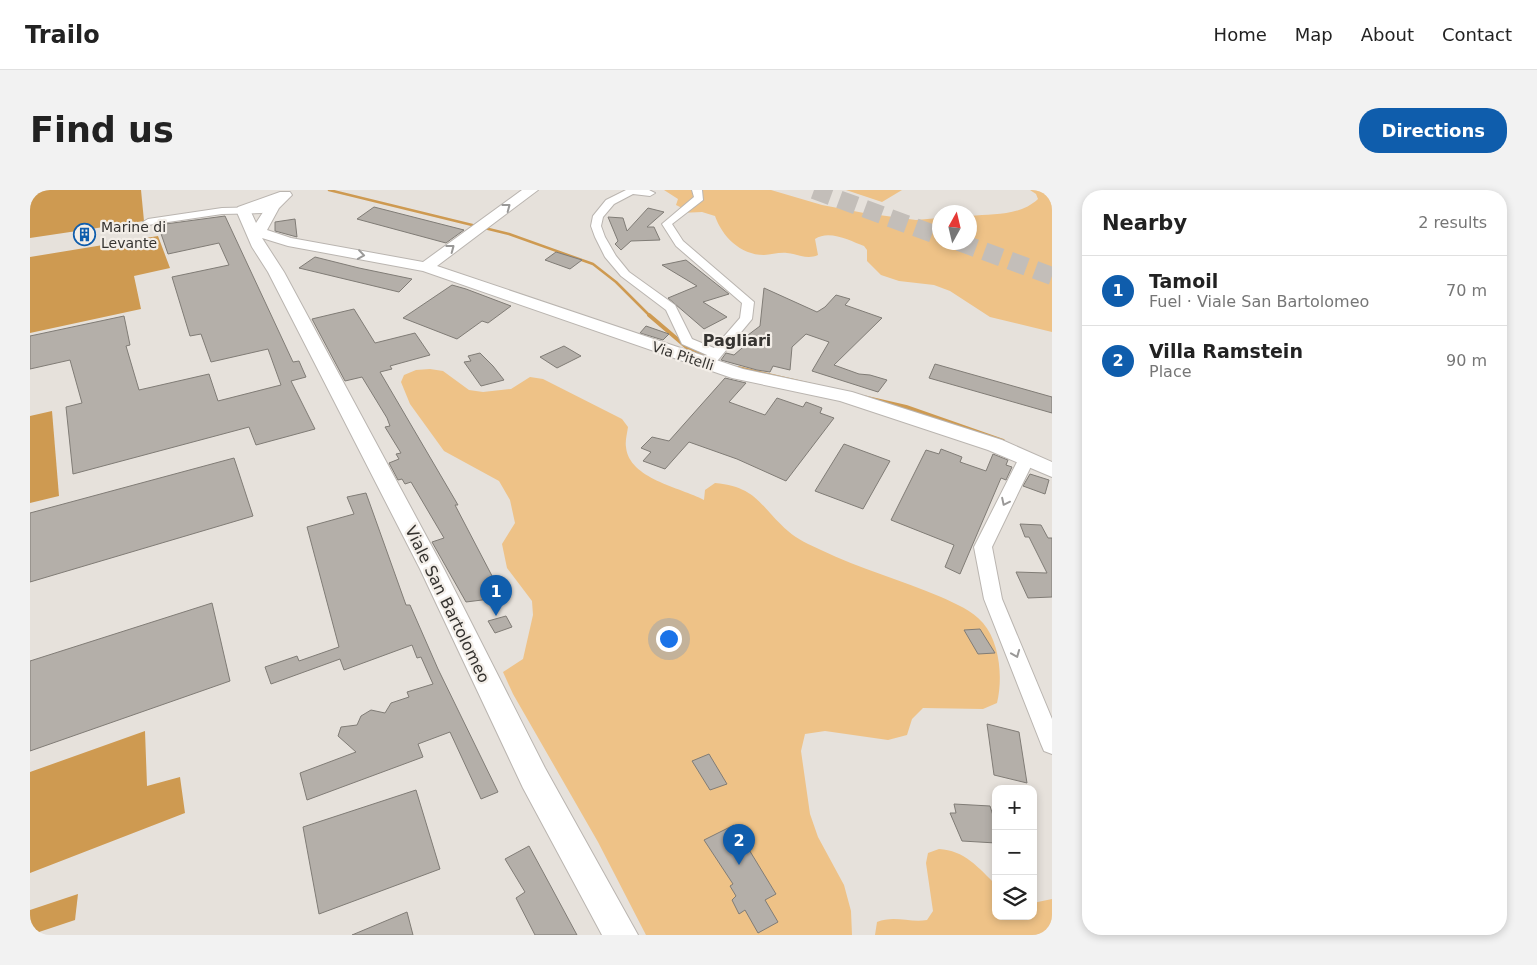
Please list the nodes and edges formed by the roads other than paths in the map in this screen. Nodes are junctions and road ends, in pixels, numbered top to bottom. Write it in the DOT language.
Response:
graph roads {
  1 [pos="531,190"];
  2 [pos="697,190"];
  3 [pos="289,192"];
  4 [pos="650,193"];
  5 [pos="241,203"];
  6 [pos="270,204"];
  7 [pos="148,222"];
  8 [pos="313,247"];
  9 [pos="272,253"];
  10 [pos="426,267"];
  11 [pos="276,272"];
  12 [pos="711,359"];
  13 [pos="1027,458"];
  14 [pos="1052,470"];
  15 [pos="1052,744"];
  16 [pos="621,935"];
  10 -- 1 [label="main road, one-way"];
  2 -- 12 [label="street"];
  3 -- 6 [label="main road"];
  4 -- 12 [label="street"];
  5 -- 6 [label="main road"];
  5 -- 7 [label="street"];
  5 -- 11 [label="main road, Viale San Bartolomeo"];
  6 -- 8 [label="main road, Via Pitelli"];
  8 -- 9 [label="main road, Via Pitelli"];
  8 -- 10 [label="main road, Via Pitelli, one-way"];
  9 -- 11 [label="main road, Viale San Bartolomeo"];
  10 -- 12 [label="main road, Via Pitelli"];
  11 -- 16 [label="main road, Viale San Bartolomeo"];
  12 -- 13 [label="main road, Via Pitelli"];
  13 -- 14 [label="main road, Via Pitelli"];
  13 -- 15 [label="street, one-way"];
}
